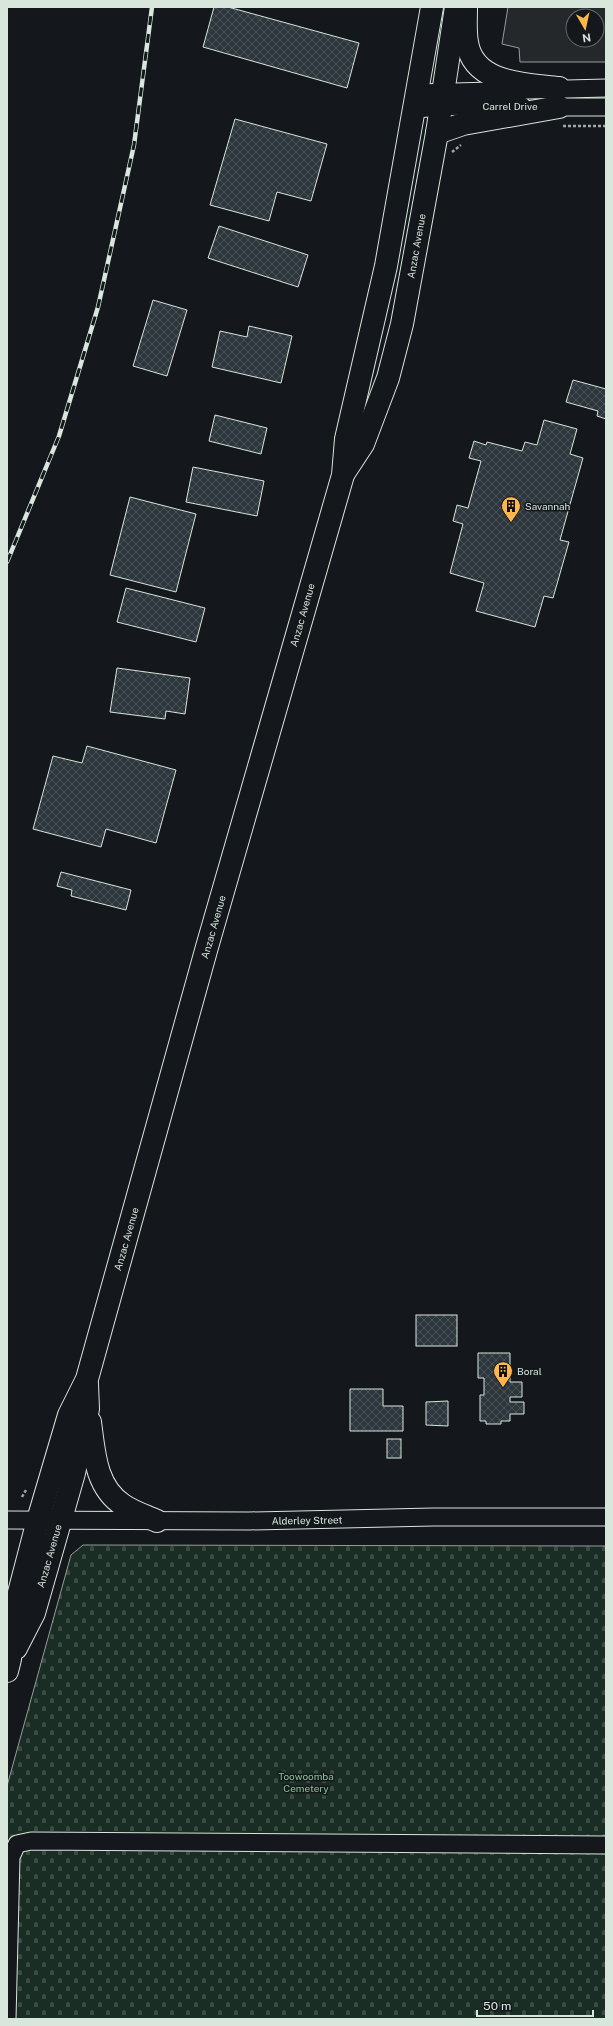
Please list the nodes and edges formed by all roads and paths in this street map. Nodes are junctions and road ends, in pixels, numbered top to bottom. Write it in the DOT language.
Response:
graph roads {
  1 [pos="432,7"];
  2 [pos="456,7"];
  3 [pos="466,7"];
  4 [pos="606,88"];
  5 [pos="441,100"];
  6 [pos="415,101"];
  7 [pos="558,107"];
  8 [pos="606,107"];
  9 [pos="606,126"];
  10 [pos="436,132"];
  11 [pos="463,144"];
  12 [pos="450,154"];
  13 [pos="342,475"];
  14 [pos="87,1379"];
  15 [pos="88,1409"];
  16 [pos="606,1517"];
  17 [pos="7,1520"];
  18 [pos="38,1520"];
  19 [pos="60,1520"];
  20 [pos="157,1521"];
  21 [pos="9,1665"];
  22 [pos="606,1845"];
  23 [pos="7,2019"];
  1 -- 6 [label="highway, Anzac Avenue"];
  2 -- 5 [label="highway, Anzac Avenue"];
  3 -- 7 [label="highway"];
  4 -- 7 [label="street, Carrel Drive"];
  5 -- 6 [label="street, Carrel Drive"];
  5 -- 7 [label="street, Carrel Drive"];
  5 -- 10 [label="highway, Anzac Avenue"];
  6 -- 13 [label="highway, Anzac Avenue"];
  7 -- 8 [label="street, Carrel Drive"];
  7 -- 9 [label="path"];
  7 -- 10 [label="highway"];
  10 -- 13 [label="highway, Anzac Avenue"];
  11 -- 12 [label="path"];
  13 -- 14 [label="highway, Anzac Avenue"];
  14 -- 15 [label="highway, Anzac Avenue"];
  14 -- 18 [label="highway, Anzac Avenue"];
  15 -- 19 [label="highway, Anzac Avenue"];
  15 -- 20 [label="highway"];
  16 -- 20 [label="street, Alderley Street"];
  17 -- 18 [label="street, Alderley Street"];
  18 -- 19 [label="street, Alderley Street"];
  18 -- 21 [label="highway, Anzac Avenue"];
  19 -- 20 [label="street, Alderley Street"];
  19 -- 21 [label="highway, Anzac Avenue"];
  22 -- 23 [label="street"];
}
